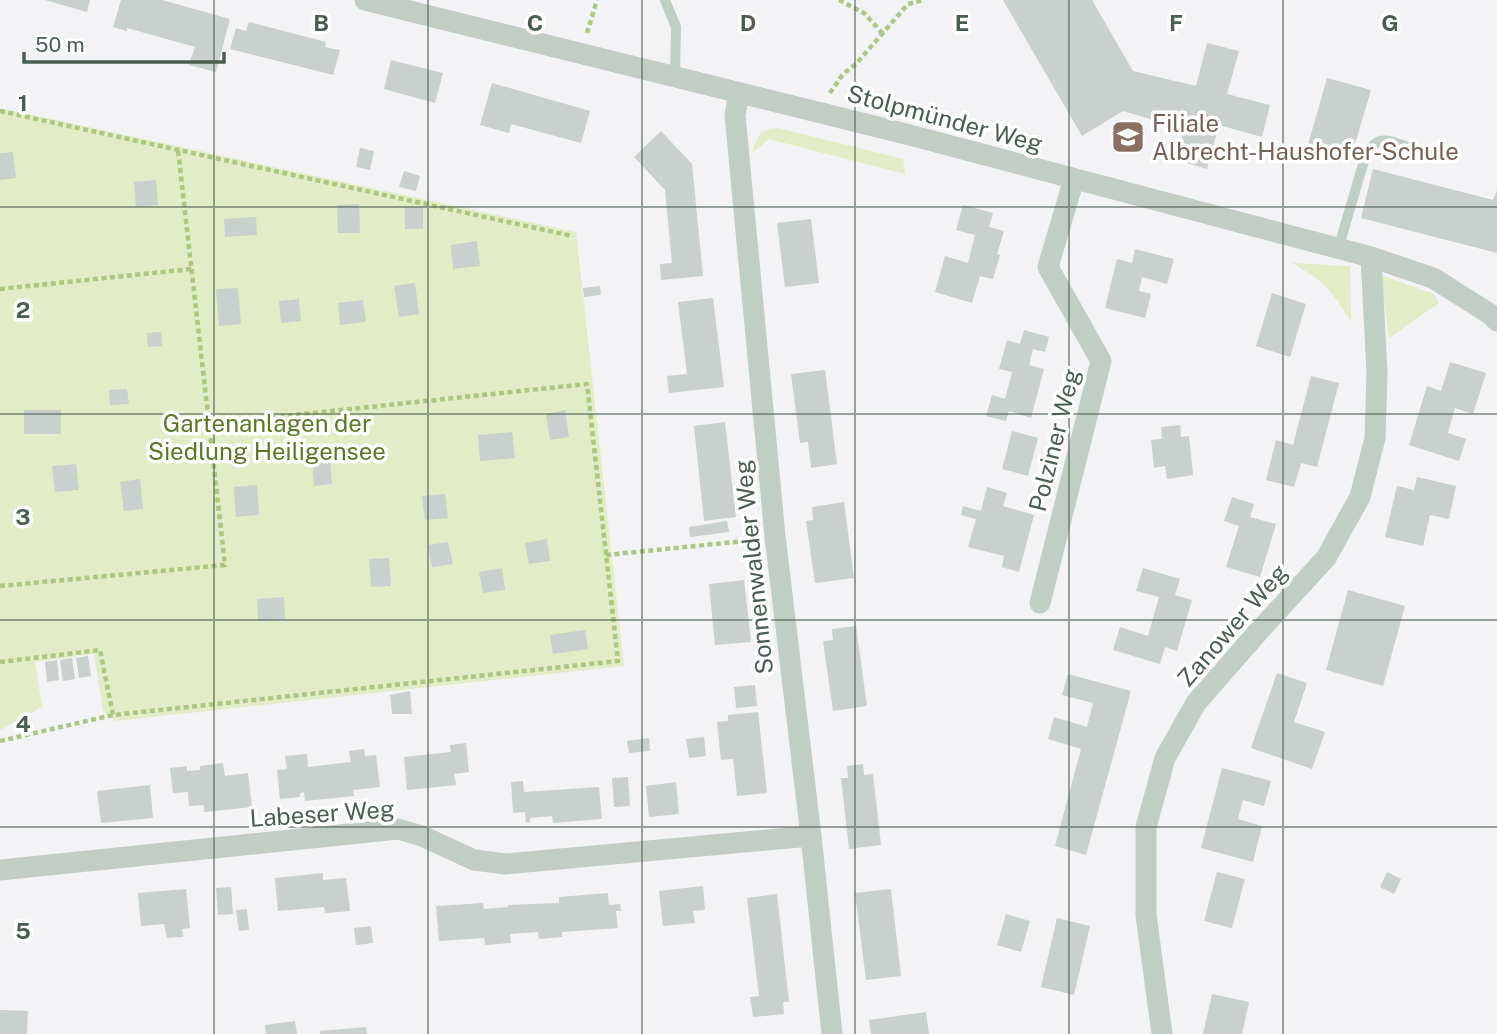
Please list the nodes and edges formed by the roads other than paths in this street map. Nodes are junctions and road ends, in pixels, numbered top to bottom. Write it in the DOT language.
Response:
graph roads {
  1 [pos="665,0"];
  2 [pos="372,1"];
  3 [pos="675,77"];
  4 [pos="739,93"];
  5 [pos="1414,149"];
  6 [pos="1074,179"];
  7 [pos="1338,249"];
  8 [pos="1371,257"];
  9 [pos="1497,321"];
  10 [pos="1040,603"];
  11 [pos="811,836"];
  12 [pos="0,870"];
  13 [pos="832,1034"];
  14 [pos="1162,1034"];
  1 -- 3 [label="lane"];
  2 -- 3 [label="street, Stolpmünder Weg"];
  3 -- 4 [label="street, Stolpmünder Weg"];
  4 -- 6 [label="street, Stolpmünder Weg"];
  4 -- 11 [label="street, Sonnenwalder Weg"];
  5 -- 7 [label="lane"];
  6 -- 7 [label="street, Stolpmünder Weg"];
  6 -- 10 [label="street, Polziner Weg"];
  7 -- 8 [label="street, Stolpmünder Weg"];
  8 -- 9 [label="street, Stolpmünder Weg"];
  8 -- 14 [label="street, Zanower Weg"];
  11 -- 12 [label="street, Labeser Weg"];
  11 -- 13 [label="street, Sonnenwalder Weg"];
}
